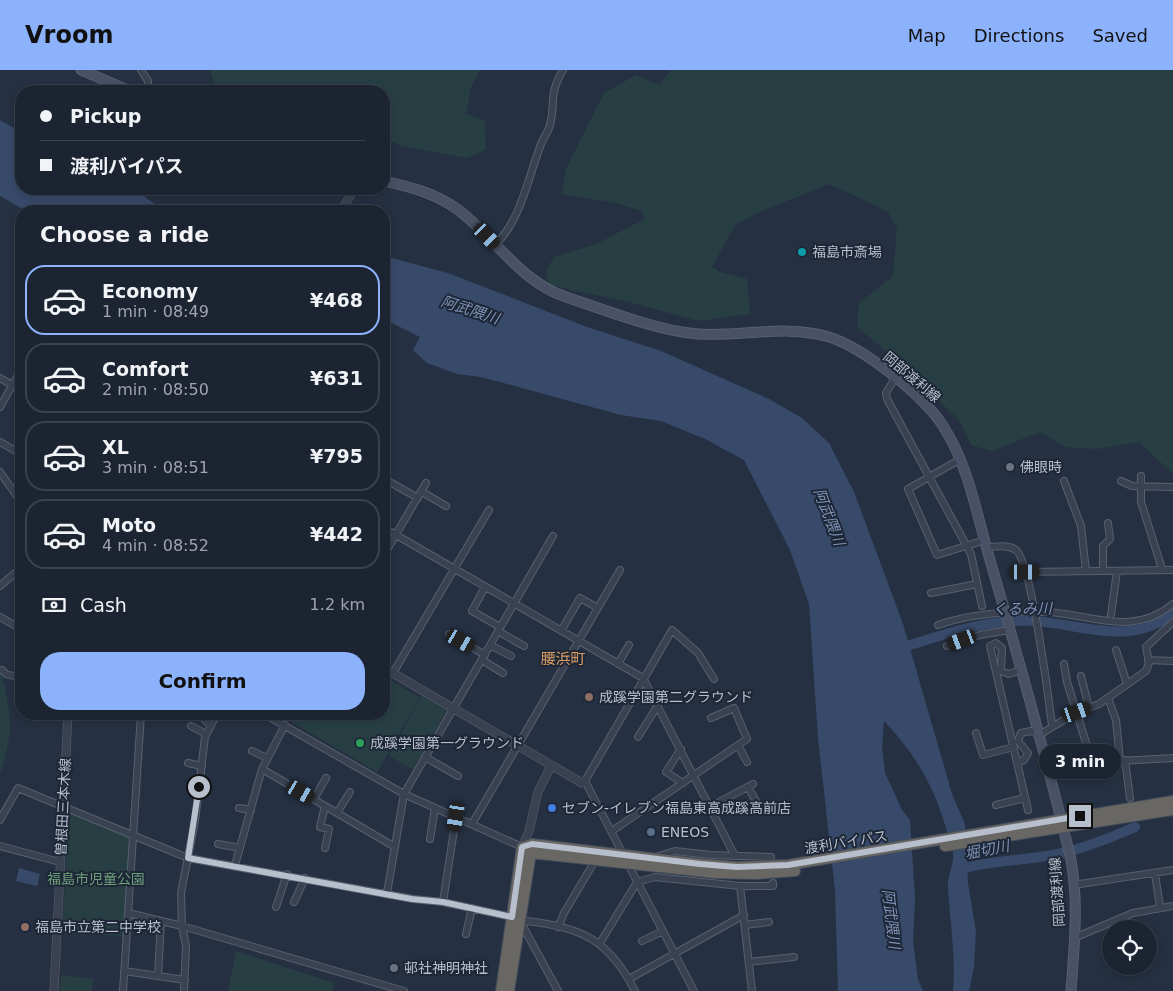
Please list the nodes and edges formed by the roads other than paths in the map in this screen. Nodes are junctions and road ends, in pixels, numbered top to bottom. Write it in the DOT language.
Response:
graph roads {
  1 [pos="81,70"];
  2 [pos="141,70"];
  3 [pos="562,70"];
  4 [pos="116,85"];
  5 [pos="148,85"];
  6 [pos="390,183"];
  7 [pos="495,244"];
  8 [pos="0,378"];
  9 [pos="895,378"];
  10 [pos="15,380"];
  11 [pos="12,385"];
  12 [pos="0,407"];
  13 [pos="0,442"];
  14 [pos="15,451"];
  15 [pos="959,460"];
  16 [pos="0,472"];
  17 [pos="930,476"];
  18 [pos="1141,476"];
  19 [pos="1064,480"];
  20 [pos="1121,481"];
  21 [pos="390,482"];
  22 [pos="426,483"];
  23 [pos="1140,486"];
  24 [pos="1172,487"];
  25 [pos="422,492"];
  26 [pos="15,493"];
  27 [pos="418,498"];
  28 [pos="446,506"];
  29 [pos="489,510"];
  30 [pos="1108,523"];
  31 [pos="390,531"];
  32 [pos="395,534"];
  33 [pos="554,536"];
  34 [pos="390,544"];
  35 [pos="986,544"];
  36 [pos="966,545"];
  37 [pos="455,569"];
  38 [pos="1162,569"];
  39 [pos="620,570"];
  40 [pos="1103,570"];
  41 [pos="1173,570"];
  42 [pos="1086,571"];
  43 [pos="1118,571"];
  44 [pos="1025,572"];
  45 [pos="15,573"];
  46 [pos="977,584"];
  47 [pos="0,586"];
  48 [pos="484,586"];
  49 [pos="931,593"];
  50 [pos="514,604"];
  51 [pos="1173,604"];
  52 [pos="982,606"];
  53 [pos="598,608"];
  54 [pos="1005,612"];
  55 [pos="1034,612"];
  56 [pos="1111,615"];
  57 [pos="0,617"];
  58 [pos="1173,622"];
  59 [pos="938,625"];
  60 [pos="15,626"];
  61 [pos="1009,628"];
  62 [pos="499,629"];
  63 [pos="561,631"];
  64 [pos="449,634"];
  65 [pos="579,641"];
  66 [pos="490,645"];
  67 [pos="629,645"];
  68 [pos="524,646"];
  69 [pos="947,646"];
  70 [pos="1116,650"];
  71 [pos="511,656"];
  72 [pos="483,657"];
  73 [pos="1148,660"];
  74 [pos="1173,661"];
  75 [pos="618,664"];
  76 [pos="1064,664"];
  77 [pos="2,670"];
  78 [pos="1020,670"];
  79 [pos="390,671"];
  80 [pos="393,673"];
  81 [pos="503,673"];
  82 [pos="15,676"];
  83 [pos="1081,676"];
  84 [pos="643,678"];
  85 [pos="714,679"];
  86 [pos="1127,684"];
  87 [pos="1108,698"];
  88 [pos="658,705"];
  89 [pos="453,707"];
  90 [pos="1089,708"];
  91 [pos="1077,712"];
  92 [pos="710,718"];
  93 [pos="68,720"];
  94 [pos="141,720"];
  95 [pos="205,720"];
  96 [pos="213,720"];
  97 [pos="276,720"];
  98 [pos="210,725"];
  99 [pos="285,725"];
  100 [pos="1052,725"];
  101 [pos="190,726"];
  102 [pos="976,733"];
  103 [pos="206,734"];
  104 [pos="1039,735"];
  105 [pos="638,737"];
  106 [pos="738,745"];
  107 [pos="517,746"];
  108 [pos="1014,747"];
  109 [pos="681,750"];
  110 [pos="252,751"];
  111 [pos="425,757"];
  112 [pos="267,758"];
  113 [pos="1173,758"];
  114 [pos="1122,760"];
  115 [pos="747,762"];
  116 [pos="1092,762"];
  117 [pos="188,763"];
  118 [pos="1017,763"];
  119 [pos="1047,765"];
  120 [pos="202,766"];
  121 [pos="551,766"];
  122 [pos="262,769"];
  123 [pos="458,776"];
  124 [pos="693,776"];
  125 [pos="326,778"];
  126 [pos="585,781"];
  127 [pos="683,783"];
  128 [pos="350,792"];
  129 [pos="404,794"];
  130 [pos="1025,798"];
  131 [pos="1130,798"];
  132 [pos="314,799"];
  133 [pos="1173,801"];
  134 [pos="757,802"];
  135 [pos="996,804"];
  136 [pos="64,806"];
  137 [pos="325,806"];
  138 [pos="239,808"];
  139 [pos="435,808"];
  140 [pos="710,808"];
  141 [pos="250,810"];
  142 [pos="1028,810"];
  143 [pos="1173,810"];
  144 [pos="337,813"];
  145 [pos="456,817"];
  146 [pos="0,820"];
  147 [pos="472,824"];
  148 [pos="1062,824"];
  149 [pos="529,831"];
  150 [pos="612,831"];
  151 [pos="133,834"];
  152 [pos="430,839"];
  153 [pos="218,844"];
  154 [pos="0,846"];
  155 [pos="395,846"];
  156 [pos="522,847"];
  157 [pos="240,848"];
  158 [pos="325,848"];
  159 [pos="532,848"];
  160 [pos="736,856"];
  161 [pos="771,857"];
  162 [pos="188,858"];
  163 [pos="625,858"];
  164 [pos="652,858"];
  165 [pos="596,859"];
  166 [pos="60,862"];
  167 [pos="236,865"];
  168 [pos="797,867"];
  169 [pos="1173,870"];
  170 [pos="287,874"];
  171 [pos="1155,874"];
  172 [pos="304,878"];
  173 [pos="637,882"];
  174 [pos="773,883"];
  175 [pos="740,886"];
  176 [pos="1073,886"];
  177 [pos="387,893"];
  178 [pos="294,902"];
  179 [pos="443,902"];
  180 [pos="1173,906"];
  181 [pos="276,907"];
  182 [pos="1160,907"];
  183 [pos="472,908"];
  184 [pos="128,913"];
  185 [pos="744,915"];
  186 [pos="520,919"];
  187 [pos="161,921"];
  188 [pos="769,922"];
  189 [pos="745,925"];
  190 [pos="182,926"];
  191 [pos="558,927"];
  192 [pos="663,931"];
  193 [pos="466,934"];
  194 [pos="1074,938"];
  195 [pos="642,941"];
  196 [pos="600,943"];
  197 [pos="676,954"];
  198 [pos="794,957"];
  199 [pos="749,962"];
  200 [pos="124,971"];
  201 [pos="158,976"];
  202 [pos="629,979"];
  203 [pos="185,980"];
  204 [pos="54,991"];
  205 [pos="123,991"];
  206 [pos="184,991"];
  207 [pos="404,991"];
  208 [pos="501,991"];
  209 [pos="509,991"];
  210 [pos="558,991"];
  211 [pos="635,991"];
  212 [pos="694,991"];
  213 [pos="751,991"];
  214 [pos="1071,991"];
  1 -- 4 [label="main road"];
  2 -- 5 [label="street"];
  3 -- 7 [label="street"];
  6 -- 7 [label="main road, 岡部渡利線"];
  7 -- 9 [label="main road, 岡部渡利線"];
  8 -- 11 [label="street"];
  9 -- 15 [label="main road, 岡部渡利線"];
  9 -- 17 [label="street"];
  10 -- 11 [label="street"];
  11 -- 12 [label="street"];
  13 -- 14 [label="street"];
  15 -- 17 [label="street"];
  15 -- 35 [label="main road, 岡部渡利線"];
  16 -- 26 [label="street"];
  17 -- 36 [label="street"];
  17 -- 36 [label="street"];
  18 -- 23 [label="street"];
  19 -- 42 [label="street"];
  20 -- 23 [label="street"];
  21 -- 27 [label="street"];
  22 -- 25 [label="street"];
  23 -- 24 [label="street"];
  23 -- 38 [label="street"];
  25 -- 27 [label="street"];
  25 -- 28 [label="street"];
  27 -- 32 [label="street"];
  29 -- 37 [label="street"];
  30 -- 40 [label="street"];
  31 -- 32 [label="street"];
  32 -- 34 [label="street"];
  32 -- 37 [label="street"];
  33 -- 50 [label="street"];
  35 -- 36 [label="street"];
  35 -- 44 [label="street"];
  35 -- 54 [label="main road, 岡部渡利線"];
  36 -- 46 [label="street"];
  37 -- 48 [label="street"];
  37 -- 80 [label="street"];
  38 -- 41 [label="street"];
  38 -- 43 [label="street"];
  39 -- 53 [label="street"];
  40 -- 42 [label="street"];
  40 -- 43 [label="street"];
  42 -- 44 [label="street"];
  43 -- 56 [label="street"];
  44 -- 55 [label="street"];
  45 -- 47 [label="street"];
  46 -- 49 [label="street"];
  46 -- 52 [label="street"];
  48 -- 50 [label="street"];
  48 -- 62 [label="street"];
  50 -- 62 [label="street"];
  50 -- 63 [label="street"];
  51 -- 55 [label="street"];
  53 -- 63 [label="street"];
  53 -- 65 [label="street"];
  54 -- 55 [label="street"];
  54 -- 59 [label="street"];
  54 -- 61 [label="main road, 岡部渡利線"];
  55 -- 100 [label="street"];
  57 -- 60 [label="street"];
  58 -- 73 [label="street"];
  61 -- 69 [label="street"];
  61 -- 78 [label="main road, 岡部渡利線"];
  62 -- 66 [label="street"];
  62 -- 68 [label="street"];
  63 -- 65 [label="street"];
  64 -- 72 [label="street"];
  65 -- 75 [label="street"];
  65 -- 107 [label="street"];
  66 -- 71 [label="street"];
  66 -- 72 [label="street"];
  67 -- 75 [label="street"];
  70 -- 86 [label="street"];
  72 -- 81 [label="street"];
  72 -- 89 [label="street"];
  73 -- 74 [label="street"];
  73 -- 86 [label="street"];
  75 -- 84 [label="street"];
  76 -- 91 [label="street"];
  77 -- 82 [label="street"];
  78 -- 104 [label="main road, 岡部渡利線"];
  78 -- 108 [label="street"];
  79 -- 80 [label="street"];
  80 -- 89 [label="street"];
  83 -- 90 [label="street"];
  84 -- 85 [label="street"];
  84 -- 88 [label="street"];
  84 -- 126 [label="street"];
  86 -- 87 [label="street"];
  87 -- 90 [label="street"];
  87 -- 114 [label="street"];
  88 -- 105 [label="street"];
  88 -- 109 [label="street"];
  89 -- 107 [label="street"];
  89 -- 111 [label="street"];
  90 -- 91 [label="street"];
  91 -- 100 [label="street"];
  91 -- 116 [label="street"];
  92 -- 106 [label="street"];
  93 -- 136 [label="street, 曽根田三本木線"];
  94 -- 151 [label="street"];
  95 -- 98 [label="street"];
  96 -- 98 [label="street"];
  97 -- 99 [label="street"];
  98 -- 103 [label="street"];
  99 -- 112 [label="street"];
  99 -- 129 [label="street"];
  100 -- 104 [label="street"];
  101 -- 103 [label="street"];
  102 -- 108 [label="street"];
  103 -- 120 [label="street"];
  104 -- 118 [label="street"];
  104 -- 119 [label="main road, 岡部渡利線"];
  106 -- 115 [label="street"];
  106 -- 124 [label="street"];
  107 -- 121 [label="street"];
  107 -- 147 [label="street"];
  108 -- 118 [label="street"];
  109 -- 124 [label="street"];
  109 -- 127 [label="street"];
  110 -- 112 [label="street"];
  111 -- 123 [label="street"];
  111 -- 129 [label="street"];
  112 -- 122 [label="street"];
  113 -- 114 [label="street"];
  114 -- 116 [label="street"];
  114 -- 131 [label="street"];
  116 -- 119 [label="street"];
  117 -- 120 [label="street"];
  118 -- 130 [label="street"];
  119 -- 148 [label="main road, 岡部渡利線"];
  120 -- 162 [label="street"];
  121 -- 126 [label="street"];
  121 -- 149 [label="street"];
  122 -- 132 [label="street"];
  122 -- 141 [label="street"];
  124 -- 127 [label="street"];
  124 -- 140 [label="street"];
  125 -- 132 [label="street"];
  126 -- 150 [label="street"];
  127 -- 150 [label="street"];
  128 -- 144 [label="street"];
  129 -- 139 [label="street"];
  129 -- 155 [label="street"];
  130 -- 135 [label="street"];
  130 -- 142 [label="street"];
  132 -- 137 [label="street"];
  133 -- 148 [label="highway, 渡利バイパス"];
  134 -- 140 [label="street"];
  136 -- 146 [label="street"];
  136 -- 151 [label="street"];
  136 -- 166 [label="street, 曽根田三本木線"];
  137 -- 144 [label="street"];
  137 -- 158 [label="street"];
  138 -- 141 [label="street"];
  139 -- 145 [label="street"];
  139 -- 152 [label="street"];
  140 -- 160 [label="street"];
  141 -- 157 [label="street"];
  143 -- 148 [label="highway, 渡利バイパス"];
  144 -- 155 [label="street"];
  145 -- 147 [label="street"];
  145 -- 179 [label="street"];
  147 -- 156 [label="street"];
  148 -- 168 [label="highway, 渡利バイパス"];
  148 -- 176 [label="main road, 岡部渡利線"];
  149 -- 156 [label="street"];
  149 -- 159 [label="street"];
  150 -- 163 [label="street"];
  151 -- 162 [label="street"];
  151 -- 184 [label="street"];
  153 -- 157 [label="street"];
  154 -- 166 [label="street"];
  155 -- 177 [label="street"];
  156 -- 159 [label="highway, 渡利バイパス"];
  156 -- 186 [label="highway"];
  157 -- 167 [label="street"];
  159 -- 163 [label="highway, 渡利バイパス"];
  159 -- 165 [label="highway, 渡利バイパス"];
  159 -- 186 [label="highway"];
  160 -- 161 [label="street"];
  160 -- 164 [label="street"];
  162 -- 167 [label="street"];
  162 -- 190 [label="street"];
  163 -- 164 [label="highway, 渡利バイパス"];
  163 -- 165 [label="highway, 渡利バイパス"];
  163 -- 168 [label="highway, 渡利バイパス"];
  163 -- 173 [label="street"];
  164 -- 168 [label="highway, 渡利バイパス"];
  165 -- 191 [label="street"];
  166 -- 204 [label="street, 曽根田三本木線"];
  167 -- 170 [label="street"];
  169 -- 171 [label="street"];
  170 -- 172 [label="street"];
  170 -- 181 [label="street"];
  171 -- 176 [label="street"];
  171 -- 182 [label="street"];
  172 -- 177 [label="street"];
  172 -- 178 [label="street"];
  173 -- 175 [label="street"];
  173 -- 192 [label="street"];
  173 -- 196 [label="street"];
  174 -- 175 [label="street"];
  175 -- 185 [label="street"];
  176 -- 194 [label="main road, 岡部渡利線"];
  177 -- 179 [label="street"];
  179 -- 183 [label="street"];
  180 -- 182 [label="street"];
  182 -- 194 [label="street"];
  183 -- 186 [label="street"];
  183 -- 193 [label="street"];
  184 -- 187 [label="street"];
  184 -- 200 [label="street"];
  185 -- 189 [label="street"];
  185 -- 197 [label="street"];
  186 -- 191 [label="street"];
  186 -- 208 [label="highway"];
  186 -- 209 [label="highway"];
  186 -- 210 [label="street"];
  187 -- 190 [label="street"];
  187 -- 201 [label="street"];
  188 -- 189 [label="street"];
  189 -- 199 [label="street"];
  190 -- 203 [label="street"];
  190 -- 207 [label="street"];
  191 -- 196 [label="street"];
  192 -- 195 [label="street"];
  192 -- 197 [label="street"];
  194 -- 214 [label="main road, 岡部渡利線"];
  196 -- 202 [label="street"];
  197 -- 202 [label="street"];
  197 -- 212 [label="street"];
  198 -- 199 [label="street"];
  199 -- 213 [label="street"];
  200 -- 201 [label="street"];
  200 -- 205 [label="street"];
  201 -- 203 [label="street"];
  202 -- 211 [label="street"];
  203 -- 206 [label="street"];
}
